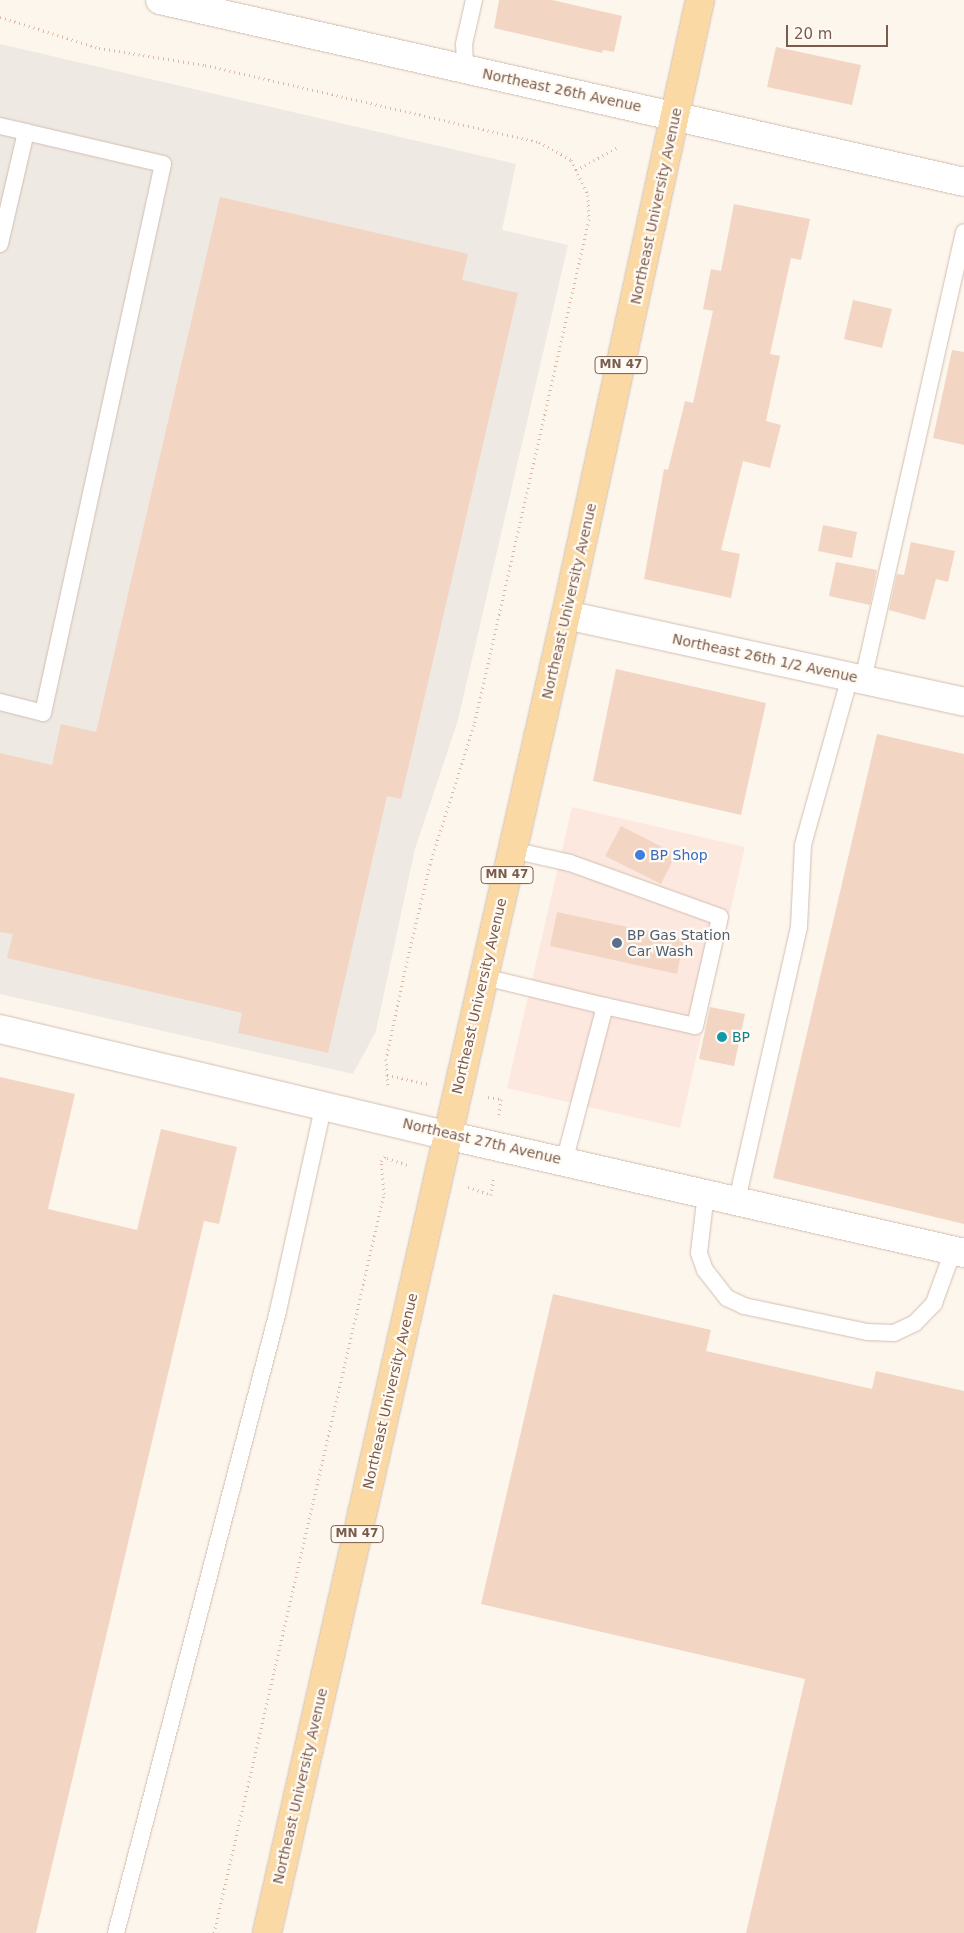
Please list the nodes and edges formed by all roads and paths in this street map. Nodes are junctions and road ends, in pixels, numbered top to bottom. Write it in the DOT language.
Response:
graph roads {
  1 [pos="160,0"];
  2 [pos="474,0"];
  3 [pos="700,0"];
  4 [pos="0,17"];
  5 [pos="465,69"];
  6 [pos="675,114"];
  7 [pos="0,126"];
  8 [pos="26,132"];
  9 [pos="618,147"];
  10 [pos="576,170"];
  11 [pos="964,182"];
  12 [pos="964,232"];
  13 [pos="0,244"];
  14 [pos="566,615"];
  15 [pos="856,678"];
  16 [pos="0,702"];
  17 [pos="964,702"];
  18 [pos="512,850"];
  19 [pos="484,977"];
  20 [pos="605,1006"];
  21 [pos="0,1029"];
  22 [pos="386,1075"];
  23 [pos="324,1104"];
  24 [pos="446,1135"];
  25 [pos="387,1158"];
  26 [pos="565,1159"];
  27 [pos="706,1193"];
  28 [pos="737,1200"];
  29 [pos="958,1252"];
  30 [pos="116,1933"];
  31 [pos="214,1933"];
  32 [pos="267,1933"];
  1 -- 5 [label="street, Northeast 26th Avenue"];
  2 -- 5 [label="lane"];
  3 -- 6 [label="main road, Northeast University Avenue / MN 47"];
  4 -- 10 [label="path"];
  5 -- 6 [label="street, Northeast 26th Avenue"];
  6 -- 11 [label="street, Northeast 26th Avenue"];
  6 -- 14 [label="main road, Northeast University Avenue / MN 47"];
  7 -- 8 [label="lane"];
  8 -- 13 [label="lane"];
  8 -- 16 [label="lane"];
  9 -- 10 [label="path"];
  10 -- 22 [label="path"];
  12 -- 15 [label="lane"];
  14 -- 15 [label="street, Northeast 26th 1/2 Avenue"];
  14 -- 18 [label="main road, Northeast University Avenue / MN 47"];
  15 -- 17 [label="street, Northeast 26th 1/2 Avenue"];
  15 -- 28 [label="lane"];
  18 -- 19 [label="main road, Northeast University Avenue / MN 47"];
  18 -- 20 [label="lane"];
  19 -- 20 [label="lane"];
  19 -- 24 [label="main road, Northeast University Avenue / MN 47"];
  20 -- 26 [label="lane"];
  21 -- 23 [label="street, Northeast 27th Avenue"];
  23 -- 24 [label="street, Northeast 27th Avenue"];
  23 -- 30 [label="lane"];
  24 -- 26 [label="street, Northeast 27th Avenue"];
  24 -- 32 [label="main road, Northeast University Avenue / MN 47"];
  25 -- 31 [label="path"];
  26 -- 27 [label="street, Northeast 27th Avenue"];
  27 -- 28 [label="street, Northeast 27th Avenue"];
  27 -- 29 [label="lane"];
  28 -- 29 [label="street, Northeast 27th Avenue"];
}
